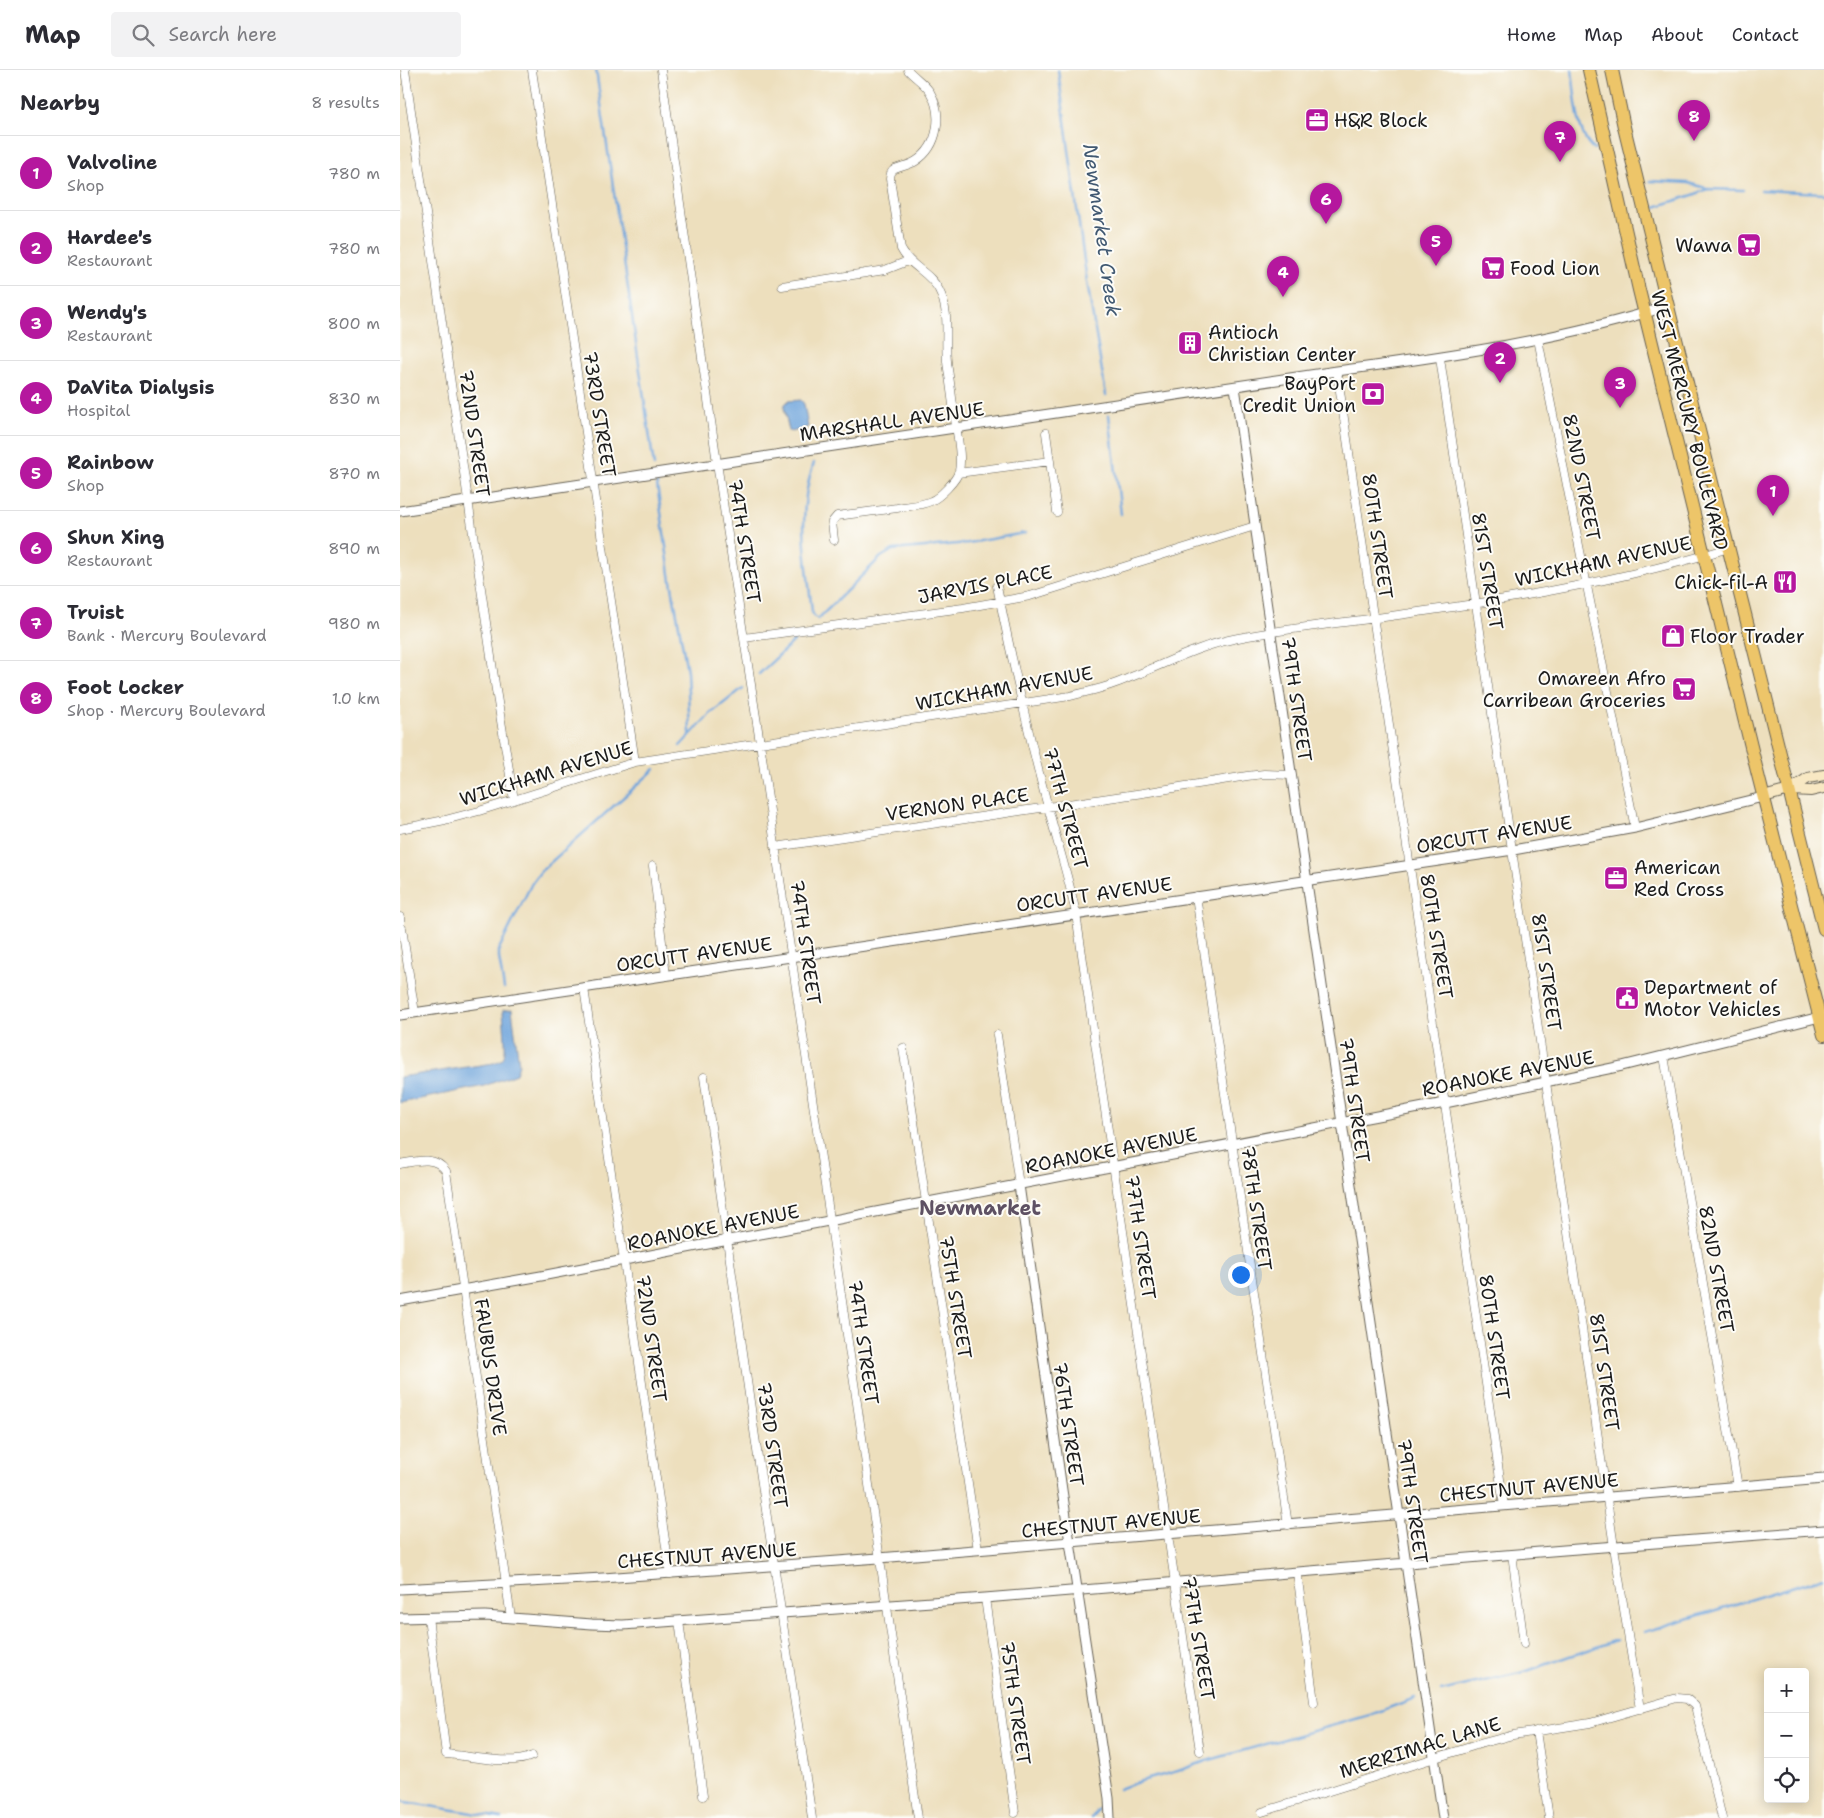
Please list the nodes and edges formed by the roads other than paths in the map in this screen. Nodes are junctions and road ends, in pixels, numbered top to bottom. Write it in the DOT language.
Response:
graph roads {
  1 [pos="405,70"];
  2 [pos="532,70"];
  3 [pos="661,70"];
  4 [pos="908,70"];
  5 [pos="1589,70"];
  6 [pos="1612,70"];
  7 [pos="908,261"];
  8 [pos="782,286"];
  9 [pos="1668,306"];
  10 [pos="1645,313"];
  11 [pos="1538,339"];
  12 [pos="1440,358"];
  13 [pos="1337,371"];
  14 [pos="1235,387"];
  15 [pos="956,428"];
  16 [pos="1046,432"];
  17 [pos="1050,461"];
  18 [pos="717,463"];
  19 [pos="958,473"];
  20 [pos="594,482"];
  21 [pos="468,500"];
  22 [pos="400,511"];
  23 [pos="1057,512"];
  24 [pos="1255,526"];
  25 [pos="834,540"];
  26 [pos="1729,548"];
  27 [pos="1705,555"];
  28 [pos="1587,584"];
  29 [pos="997,586"];
  30 [pos="1000,602"];
  31 [pos="1476,603"];
  32 [pos="1373,618"];
  33 [pos="1270,632"];
  34 [pos="744,638"];
  35 [pos="1022,704"];
  36 [pos="760,743"];
  37 [pos="635,762"];
  38 [pos="1291,775"];
  39 [pos="1824,775"];
  40 [pos="1824,788"];
  41 [pos="1790,790"];
  42 [pos="1763,797"];
  43 [pos="514,800"];
  44 [pos="1048,807"];
  45 [pos="1634,828"];
  46 [pos="400,829"];
  47 [pos="775,847"];
  48 [pos="1513,850"];
  49 [pos="653,866"];
  50 [pos="1410,866"];
  51 [pos="1307,880"];
  52 [pos="1196,896"];
  53 [pos="1076,914"];
  54 [pos="400,917"];
  55 [pos="402,928"];
  56 [pos="1824,929"];
  57 [pos="400,938"];
  58 [pos="792,957"];
  59 [pos="666,976"];
  60 [pos="584,988"];
  61 [pos="415,1012"];
  62 [pos="400,1015"];
  63 [pos="1822,1017"];
  64 [pos="996,1035"];
  65 [pos="1824,1035"];
  66 [pos="903,1048"];
  67 [pos="1664,1056"];
  68 [pos="704,1077"];
  69 [pos="1546,1082"];
  70 [pos="1445,1102"];
  71 [pos="1342,1122"];
  72 [pos="1231,1143"];
  73 [pos="400,1164"];
  74 [pos="1114,1166"];
  75 [pos="1019,1185"];
  76 [pos="925,1203"];
  77 [pos="830,1221"];
  78 [pos="727,1240"];
  79 [pos="624,1260"];
  80 [pos="463,1290"];
  81 [pos="400,1301"];
  82 [pos="1824,1479"];
  83 [pos="1738,1487"];
  84 [pos="1607,1496"];
  85 [pos="1504,1506"];
  86 [pos="1399,1515"];
  87 [pos="1288,1525"];
  88 [pos="1824,1530"];
  89 [pos="1168,1535"];
  90 [pos="1070,1543"];
  91 [pos="1614,1547"];
  92 [pos="978,1550"];
  93 [pos="1512,1554"];
  94 [pos="879,1558"];
  95 [pos="1406,1563"];
  96 [pos="775,1566"];
  97 [pos="1297,1572"];
  98 [pos="670,1574"];
  99 [pos="1174,1582"];
  100 [pos="506,1583"];
  101 [pos="400,1589"];
  102 [pos="1078,1590"];
  103 [pos="984,1598"];
  104 [pos="887,1606"];
  105 [pos="782,1614"];
  106 [pos="428,1617"];
  107 [pos="400,1618"];
  108 [pos="511,1618"];
  109 [pos="679,1621"];
  110 [pos="1524,1644"];
  111 [pos="1314,1702"];
  112 [pos="1640,1709"];
  113 [pos="1536,1732"];
  114 [pos="1200,1751"];
  115 [pos="532,1756"];
  116 [pos="1434,1759"];
  117 [pos="703,1796"];
  118 [pos="1262,1812"];
  119 [pos="1015,1813"];
  120 [pos="812,1818"];
  121 [pos="918,1818"];
  122 [pos="1110,1818"];
  123 [pos="1444,1818"];
  124 [pos="1549,1818"];
  125 [pos="1722,1818"];
  1 -- 21 [label="street, 72ND STREET"];
  2 -- 20 [label="street, 73RD STREET"];
  3 -- 18 [label="street, 74TH STREET"];
  4 -- 7 [label="street"];
  5 -- 10 [label="highway, WEST MERCURY BOULEVARD"];
  6 -- 9 [label="highway, WEST MERCURY BOULEVARD"];
  7 -- 8 [label="street"];
  7 -- 15 [label="street"];
  9 -- 10 [label="street, MARSHALL AVENUE"];
  9 -- 26 [label="highway, WEST MERCURY BOULEVARD"];
  10 -- 11 [label="street, MARSHALL AVENUE"];
  10 -- 27 [label="highway, WEST MERCURY BOULEVARD"];
  11 -- 12 [label="street, MARSHALL AVENUE"];
  11 -- 28 [label="street, 82ND STREET"];
  12 -- 13 [label="street, MARSHALL AVENUE"];
  12 -- 31 [label="street, 81ST STREET"];
  13 -- 14 [label="street, MARSHALL AVENUE"];
  13 -- 32 [label="street, 80TH STREET"];
  14 -- 15 [label="street, MARSHALL AVENUE"];
  14 -- 24 [label="street, 79TH STREET"];
  15 -- 18 [label="street, MARSHALL AVENUE"];
  15 -- 19 [label="street"];
  16 -- 17 [label="street"];
  17 -- 19 [label="street"];
  17 -- 23 [label="street"];
  18 -- 20 [label="street, MARSHALL AVENUE"];
  18 -- 34 [label="street, 74TH STREET"];
  19 -- 25 [label="street"];
  20 -- 21 [label="street, MARSHALL AVENUE"];
  20 -- 37 [label="street, 73RD STREET"];
  21 -- 22 [label="street, MARSHALL AVENUE"];
  21 -- 43 [label="street, 72ND STREET"];
  24 -- 30 [label="street, JARVIS PLACE"];
  24 -- 33 [label="street, 79TH STREET"];
  26 -- 27 [label="street, WICKHAM AVENUE"];
  26 -- 41 [label="highway, WEST MERCURY BOULEVARD"];
  27 -- 28 [label="street, WICKHAM AVENUE"];
  27 -- 42 [label="highway, WEST MERCURY BOULEVARD"];
  28 -- 31 [label="street, WICKHAM AVENUE"];
  28 -- 45 [label="street, 82ND STREET"];
  29 -- 30 [label="street, 77TH STREET"];
  30 -- 34 [label="street, JARVIS PLACE"];
  30 -- 35 [label="street, 77TH STREET"];
  31 -- 32 [label="street, WICKHAM AVENUE"];
  31 -- 48 [label="street, 81ST STREET"];
  32 -- 33 [label="street, WICKHAM AVENUE"];
  32 -- 50 [label="street, 80TH STREET"];
  33 -- 35 [label="street, WICKHAM AVENUE"];
  33 -- 38 [label="street, 79TH STREET"];
  34 -- 36 [label="street, 74TH STREET"];
  35 -- 36 [label="street, WICKHAM AVENUE"];
  35 -- 44 [label="street, 77TH STREET"];
  36 -- 37 [label="street, WICKHAM AVENUE"];
  36 -- 47 [label="street, 74TH STREET"];
  37 -- 43 [label="street, WICKHAM AVENUE"];
  38 -- 44 [label="street, VERNON PLACE"];
  38 -- 51 [label="street, 79TH STREET"];
  39 -- 41 [label="main road, ORCUTT AVENUE"];
  40 -- 41 [label="main road, ORCUTT AVENUE"];
  41 -- 42 [label="main road, ORCUTT AVENUE"];
  41 -- 56 [label="highway, WEST MERCURY BOULEVARD"];
  42 -- 45 [label="street, ORCUTT AVENUE"];
  42 -- 63 [label="highway, WEST MERCURY BOULEVARD"];
  43 -- 46 [label="street, WICKHAM AVENUE"];
  44 -- 47 [label="street, VERNON PLACE"];
  44 -- 53 [label="street, 77TH STREET"];
  45 -- 48 [label="street, ORCUTT AVENUE"];
  47 -- 58 [label="street, 74TH STREET"];
  48 -- 50 [label="street, ORCUTT AVENUE"];
  48 -- 69 [label="street, 81ST STREET"];
  49 -- 59 [label="street"];
  50 -- 51 [label="street, ORCUTT AVENUE"];
  50 -- 70 [label="street, 80TH STREET"];
  51 -- 52 [label="street, ORCUTT AVENUE"];
  51 -- 71 [label="street, 79TH STREET"];
  52 -- 53 [label="street, ORCUTT AVENUE"];
  52 -- 72 [label="street, 78TH STREET"];
  53 -- 58 [label="street, ORCUTT AVENUE"];
  53 -- 74 [label="street, 77TH STREET"];
  54 -- 55 [label="street"];
  55 -- 57 [label="street"];
  55 -- 61 [label="street"];
  58 -- 59 [label="street, ORCUTT AVENUE"];
  58 -- 77 [label="street, 74TH STREET"];
  59 -- 60 [label="street, ORCUTT AVENUE"];
  60 -- 61 [label="street, ORCUTT AVENUE"];
  60 -- 79 [label="street, 72ND STREET"];
  61 -- 62 [label="street, ORCUTT AVENUE"];
  63 -- 65 [label="highway, WEST MERCURY BOULEVARD"];
  63 -- 67 [label="street, ROANOKE AVENUE"];
  64 -- 75 [label="street, 76TH STREET"];
  66 -- 76 [label="street, 75TH STREET"];
  67 -- 69 [label="street, ROANOKE AVENUE"];
  67 -- 83 [label="street, 82ND STREET"];
  68 -- 78 [label="street, 73RD STREET"];
  69 -- 70 [label="street, ROANOKE AVENUE"];
  69 -- 84 [label="street, 81ST STREET"];
  70 -- 71 [label="street, ROANOKE AVENUE"];
  70 -- 85 [label="street, 80TH STREET"];
  71 -- 72 [label="street, ROANOKE AVENUE"];
  71 -- 86 [label="street, 79TH STREET"];
  72 -- 74 [label="street, ROANOKE AVENUE"];
  72 -- 87 [label="street, 78TH STREET"];
  73 -- 80 [label="street, FAUBUS DRIVE"];
  74 -- 75 [label="street, ROANOKE AVENUE"];
  74 -- 89 [label="street, 77TH STREET"];
  75 -- 76 [label="street, ROANOKE AVENUE"];
  75 -- 90 [label="street, 76TH STREET"];
  76 -- 77 [label="street, ROANOKE AVENUE"];
  76 -- 92 [label="street, 75TH STREET"];
  77 -- 78 [label="street, ROANOKE AVENUE"];
  77 -- 94 [label="street, 74TH STREET"];
  78 -- 79 [label="street, ROANOKE AVENUE"];
  78 -- 96 [label="street, 73RD STREET"];
  79 -- 80 [label="street, ROANOKE AVENUE"];
  79 -- 98 [label="street, 72ND STREET"];
  80 -- 81 [label="street, ROANOKE AVENUE"];
  80 -- 100 [label="street, FAUBUS DRIVE"];
  82 -- 83 [label="street, CHESTNUT AVENUE"];
  83 -- 84 [label="street, CHESTNUT AVENUE"];
  84 -- 85 [label="street, CHESTNUT AVENUE"];
  84 -- 91 [label="street, 81ST STREET"];
  85 -- 86 [label="street, CHESTNUT AVENUE"];
  86 -- 87 [label="street, CHESTNUT AVENUE"];
  86 -- 95 [label="street, 79TH STREET"];
  87 -- 89 [label="street, CHESTNUT AVENUE"];
  88 -- 91 [label="street"];
  89 -- 90 [label="street, CHESTNUT AVENUE"];
  89 -- 99 [label="street, 77TH STREET"];
  90 -- 92 [label="street, CHESTNUT AVENUE"];
  90 -- 102 [label="street, 76TH STREET"];
  91 -- 93 [label="street"];
  91 -- 112 [label="street, 81ST STREET"];
  92 -- 94 [label="street, CHESTNUT AVENUE"];
  93 -- 95 [label="street"];
  93 -- 110 [label="street"];
  94 -- 96 [label="street, CHESTNUT AVENUE"];
  94 -- 104 [label="street, 74TH STREET"];
  95 -- 97 [label="street"];
  95 -- 116 [label="street, 79TH STREET"];
  96 -- 98 [label="street, CHESTNUT AVENUE"];
  96 -- 105 [label="street, 73RD STREET"];
  97 -- 99 [label="street"];
  97 -- 111 [label="street"];
  98 -- 100 [label="street, CHESTNUT AVENUE"];
  99 -- 102 [label="street"];
  99 -- 114 [label="street, 77TH STREET"];
  100 -- 101 [label="street, CHESTNUT AVENUE"];
  100 -- 108 [label="street, FAUBUS DRIVE"];
  102 -- 103 [label="street"];
  102 -- 122 [label="street, 76TH STREET"];
  103 -- 104 [label="street"];
  103 -- 119 [label="street, 75TH STREET"];
  104 -- 105 [label="street"];
  104 -- 121 [label="street, 74TH STREET"];
  105 -- 109 [label="street"];
  105 -- 120 [label="street, 73RD STREET"];
  106 -- 107 [label="street"];
  106 -- 108 [label="street"];
  106 -- 115 [label="street"];
  108 -- 109 [label="street"];
  109 -- 117 [label="street"];
  112 -- 113 [label="street, MERRIMAC LANE"];
  112 -- 125 [label="street, MERRIMAC LANE"];
  113 -- 116 [label="street, MERRIMAC LANE"];
  113 -- 124 [label="street"];
  116 -- 118 [label="street, MERRIMAC LANE"];
  116 -- 123 [label="street, 79TH STREET"];
}
